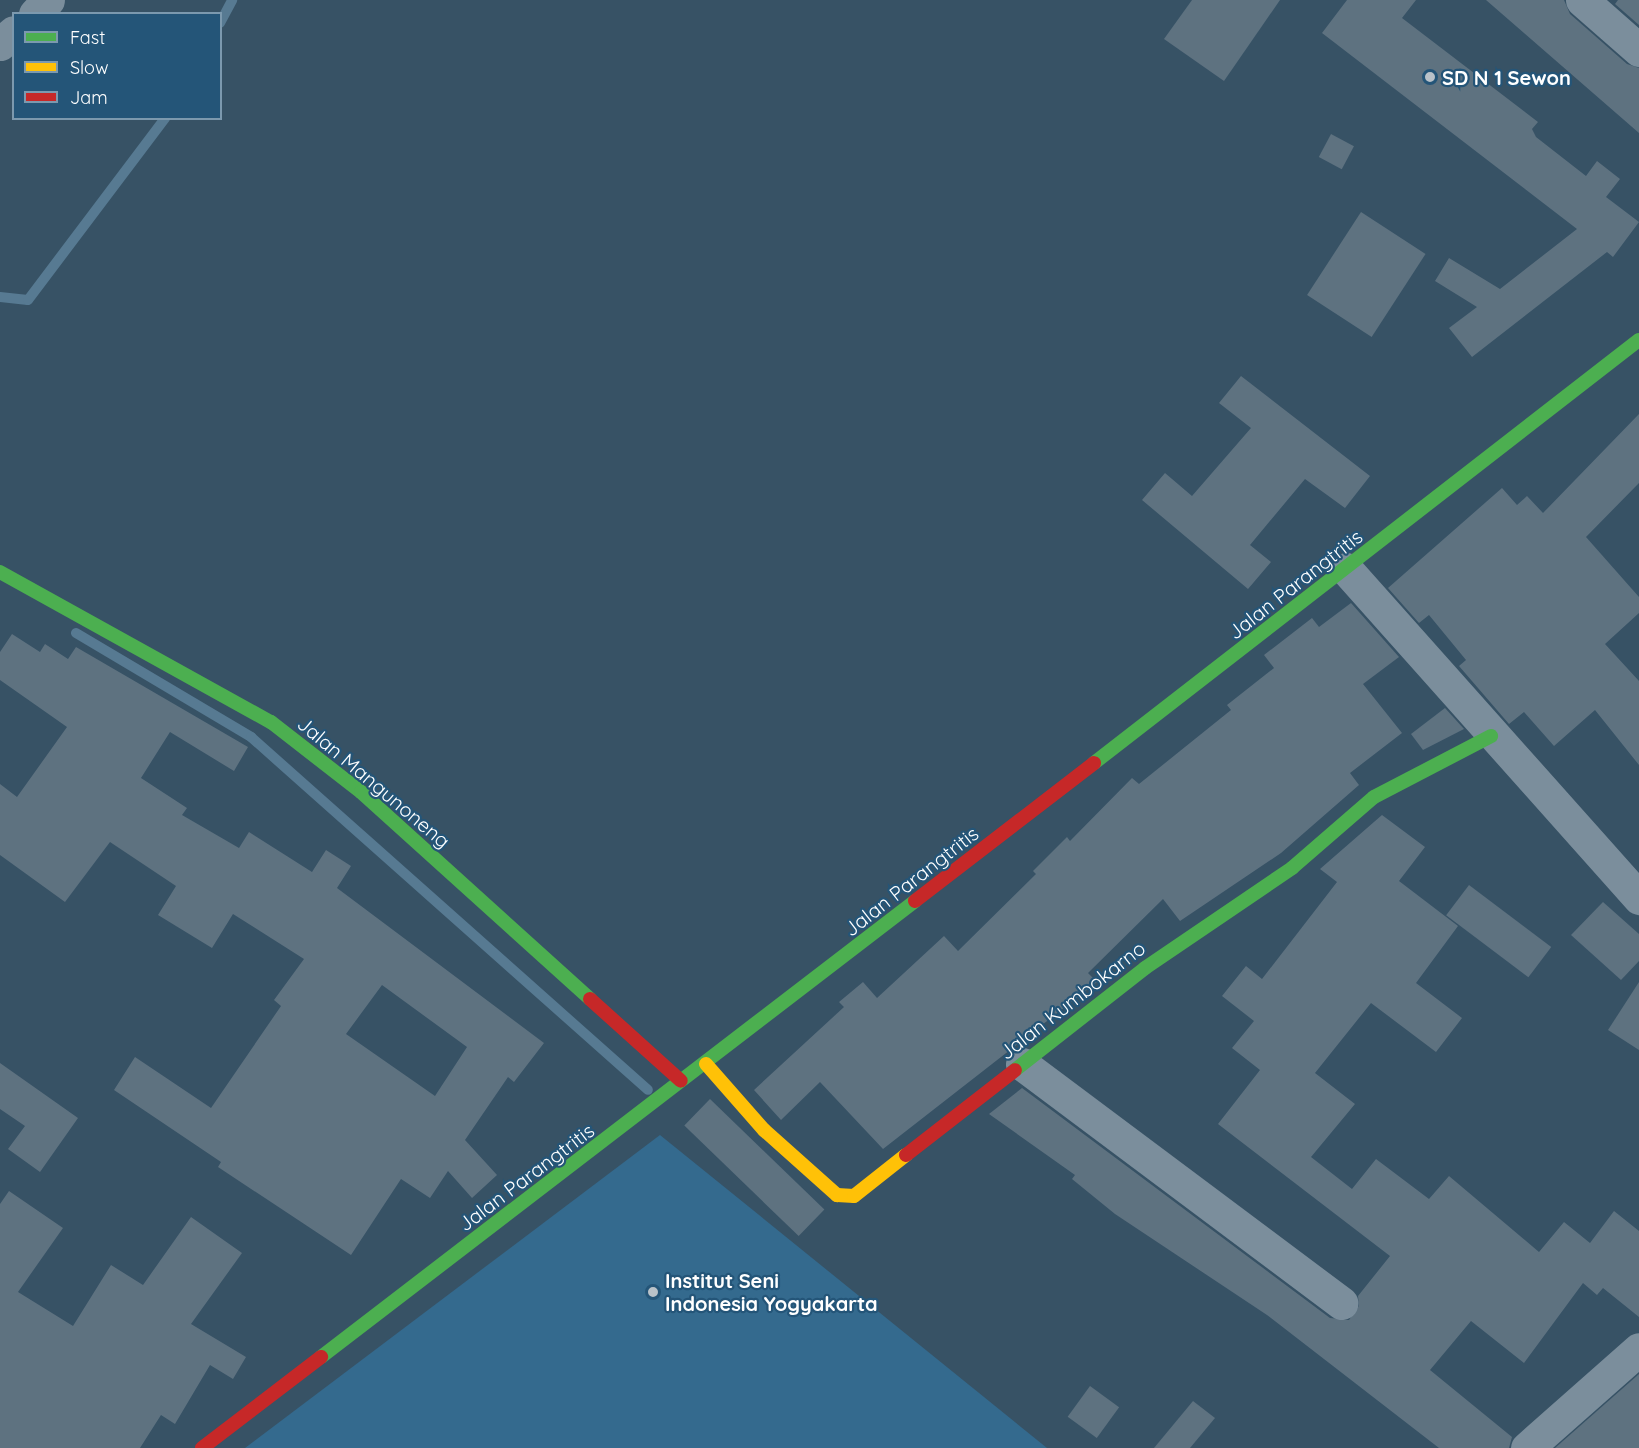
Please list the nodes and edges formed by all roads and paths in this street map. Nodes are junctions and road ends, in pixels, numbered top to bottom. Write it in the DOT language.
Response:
graph roads {
  1 [pos="48,0"];
  2 [pos="1582,0"];
  3 [pos="37,12"];
  4 [pos="12,34"];
  5 [pos="0,44"];
  6 [pos="1639,50"];
  7 [pos="1639,340"];
  8 [pos="1346,569"];
  9 [pos="0,572"];
  10 [pos="1491,736"];
  11 [pos="1639,898"];
  12 [pos="705,1064"];
  13 [pos="1022,1064"];
  14 [pos="681,1081"];
  15 [pos="1341,1303"];
  16 [pos="1639,1349"];
  17 [pos="1545,1442"];
  18 [pos="202,1448"];
  1 -- 3 [label="street"];
  2 -- 6 [label="street"];
  4 -- 5 [label="street"];
  7 -- 8 [label="street, Jalan Parangtritis"];
  8 -- 10 [label="street"];
  8 -- 12 [label="street, Jalan Parangtritis"];
  9 -- 14 [label="street, Jalan Mangunoneng"];
  10 -- 11 [label="street"];
  10 -- 13 [label="street, Jalan Kumbokarno"];
  12 -- 13 [label="street, Jalan Kumbokarno"];
  12 -- 14 [label="street, Jalan Parangtritis"];
  13 -- 15 [label="street"];
  14 -- 18 [label="street, Jalan Parangtritis"];
  16 -- 17 [label="street"];
}
